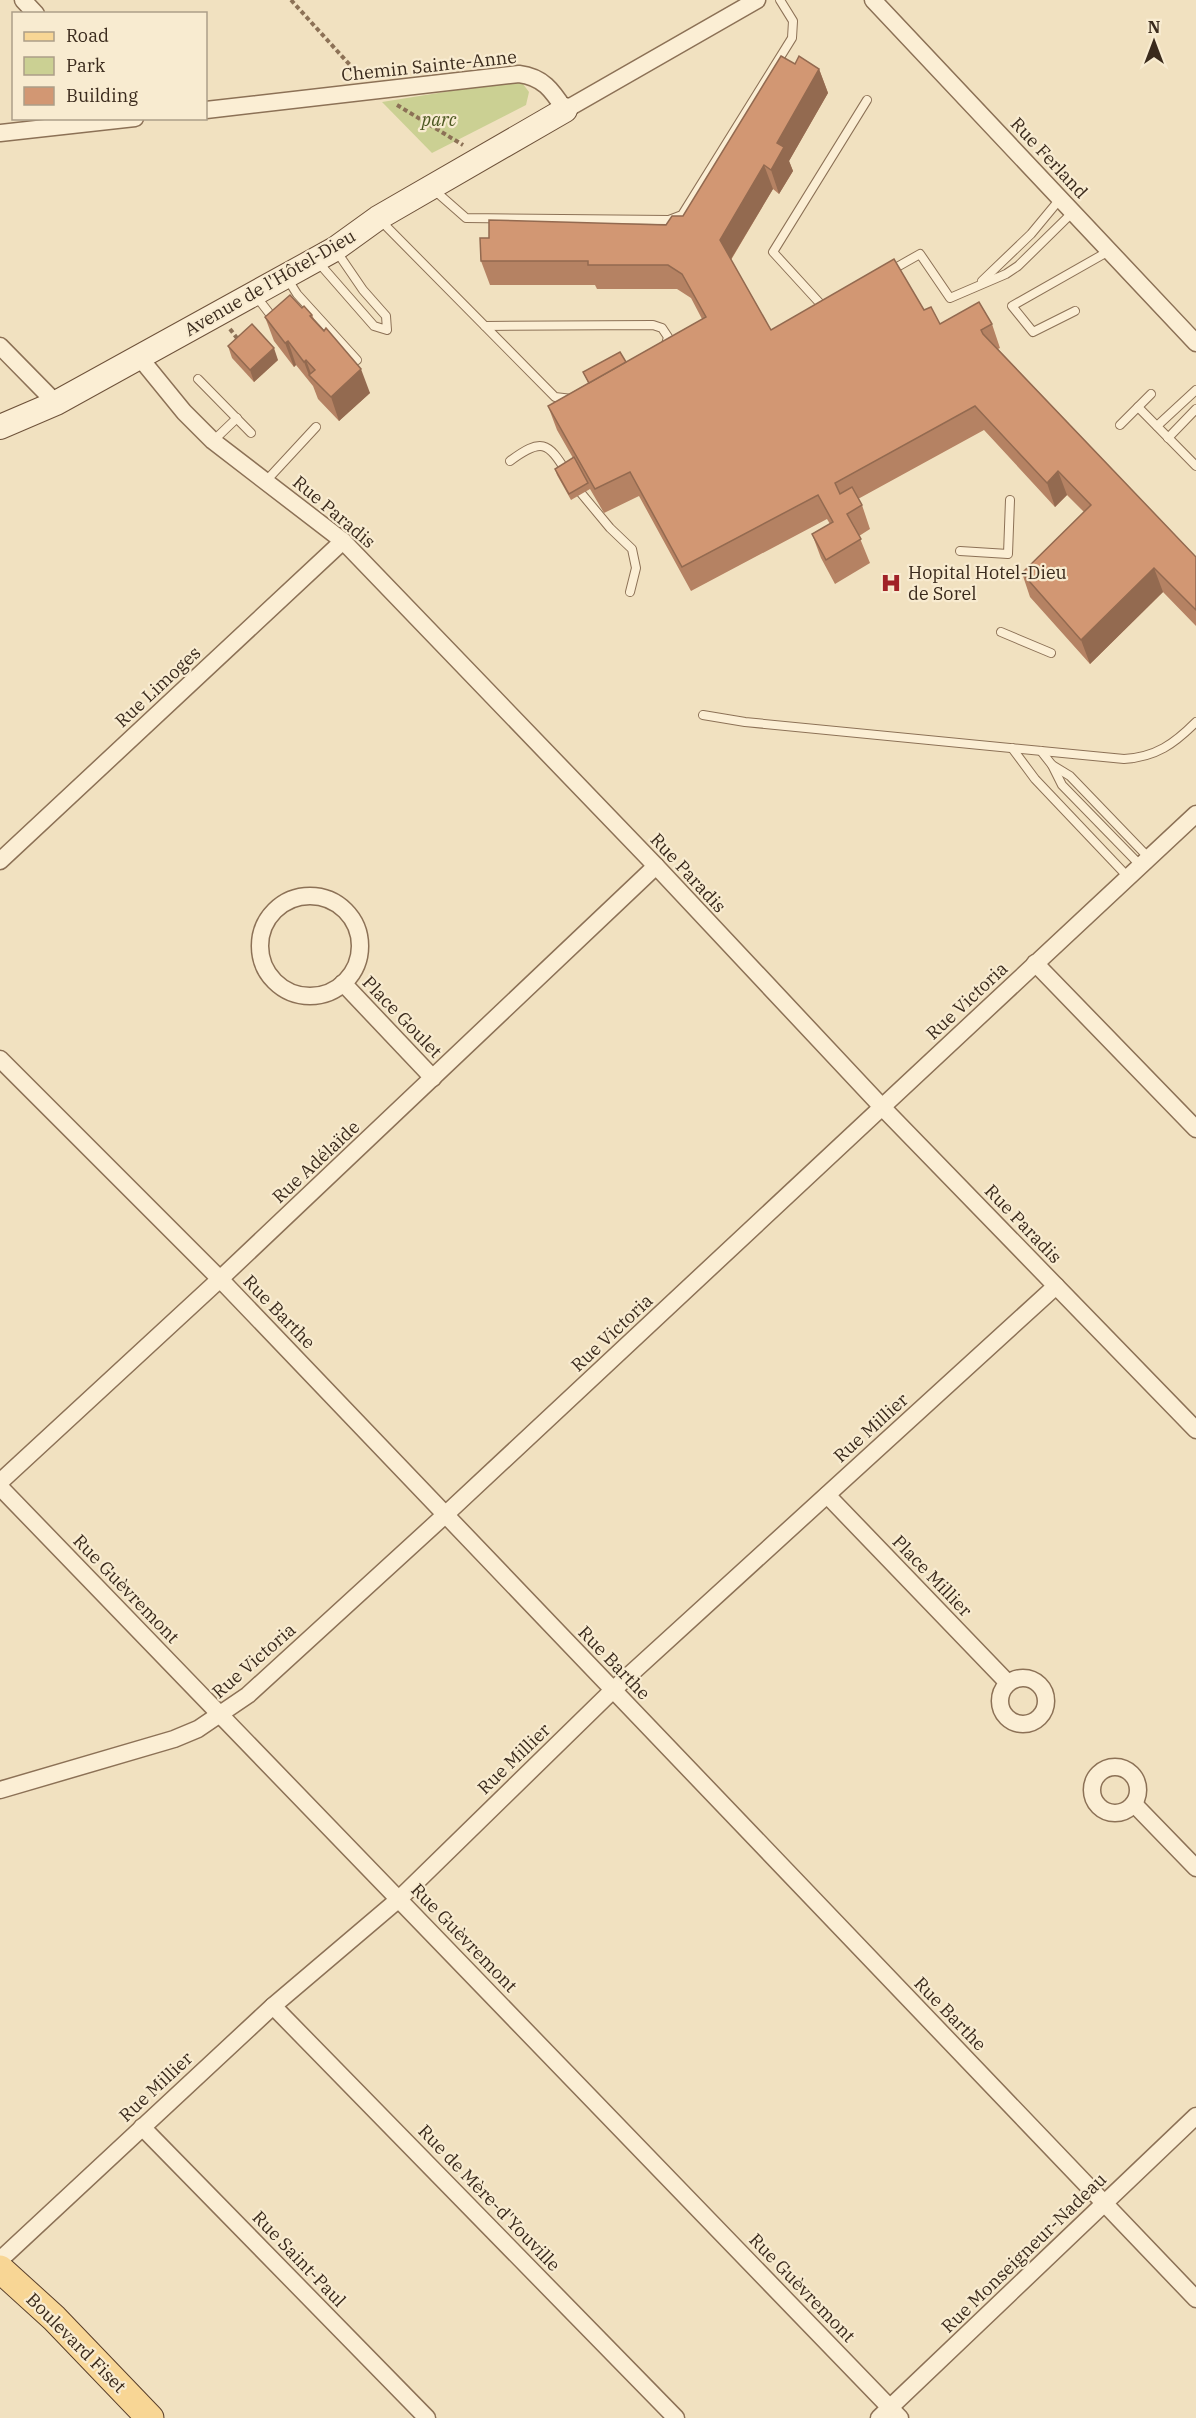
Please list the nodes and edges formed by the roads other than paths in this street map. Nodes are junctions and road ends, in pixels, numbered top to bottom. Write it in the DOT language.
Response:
graph roads {
  1 [pos="23,0"];
  2 [pos="780,0"];
  3 [pos="873,0"];
  4 [pos="751,1"];
  5 [pos="34,12"];
  6 [pos="867,100"];
  7 [pos="207,110"];
  8 [pos="565,110"];
  9 [pos="117,120"];
  10 [pos="0,133"];
  11 [pos="430,186"];
  12 [pos="1060,199"];
  13 [pos="1072,212"];
  14 [pos="378,218"];
  15 [pos="1109,251"];
  16 [pos="325,254"];
  17 [pos="286,276"];
  18 [pos="877,278"];
  19 [pos="978,285"];
  20 [pos="254,293"];
  21 [pos="839,306"];
  22 [pos="1075,311"];
  23 [pos="280,326"];
  24 [pos="485,326"];
  25 [pos="1196,344"];
  26 [pos="0,346"];
  27 [pos="656,352"];
  28 [pos="140,358"];
  29 [pos="357,360"];
  30 [pos="198,379"];
  31 [pos="1196,390"];
  32 [pos="580,394"];
  33 [pos="1151,394"];
  34 [pos="56,403"];
  35 [pos="1138,407"];
  36 [pos="1196,409"];
  37 [pos="237,417"];
  38 [pos="1120,425"];
  39 [pos="1157,426"];
  40 [pos="0,427"];
  41 [pos="316,427"];
  42 [pos="251,433"];
  43 [pos="1168,438"];
  44 [pos="213,441"];
  45 [pos="510,461"];
  46 [pos="1196,466"];
  47 [pos="266,481"];
  48 [pos="1010,500"];
  49 [pos="343,541"];
  50 [pos="960,551"];
  51 [pos="630,592"];
  52 [pos="1001,632"];
  53 [pos="1051,653"];
  54 [pos="703,715"];
  55 [pos="1196,722"];
  56 [pos="1012,748"];
  57 [pos="1041,751"];
  58 [pos="1196,814"];
  59 [pos="0,861"];
  60 [pos="1145,862"];
  61 [pos="656,866"];
  62 [pos="1128,878"];
  63 [pos="1035,963"];
  64 [pos="343,983"];
  65 [pos="0,1059"];
  66 [pos="433,1078"];
  67 [pos="883,1108"];
  68 [pos="1196,1129"];
  69 [pos="220,1279"];
  70 [pos="1056,1286"];
  71 [pos="1196,1430"];
  72 [pos="0,1485"];
  73 [pos="827,1495"];
  74 [pos="445,1515"];
  75 [pos="1008,1683"];
  76 [pos="613,1690"];
  77 [pos="221,1716"];
  78 [pos="0,1790"];
  79 [pos="1134,1804"];
  80 [pos="1196,1868"];
  81 [pos="399,1899"];
  82 [pos="273,2006"];
  83 [pos="1196,2116"];
  84 [pos="142,2127"];
  85 [pos="1104,2203"];
  86 [pos="0,2260"];
  87 [pos="0,2269"];
  88 [pos="1196,2299"];
  89 [pos="890,2415"];
  90 [pos="150,2418"];
  91 [pos="427,2418"];
  92 [pos="676,2418"];
  1 -- 5 [label="street"];
  2 -- 11 [label="lane"];
  3 -- 12 [label="street, Rue Ferland"];
  4 -- 8 [label="street"];
  6 -- 21 [label="lane"];
  7 -- 8 [label="street, Chemin Sainte-Anne"];
  8 -- 11 [label="street, Avenue de l'Hôtel-Dieu"];
  9 -- 10 [label="street"];
  11 -- 14 [label="street, Avenue de l'Hôtel-Dieu"];
  12 -- 13 [label="street, Rue Ferland"];
  12 -- 19 [label="lane"];
  13 -- 15 [label="street, Rue Ferland"];
  13 -- 19 [label="lane"];
  14 -- 16 [label="street, Avenue de l'Hôtel-Dieu"];
  14 -- 24 [label="lane"];
  15 -- 22 [label="lane"];
  15 -- 25 [label="street, Rue Ferland"];
  16 -- 16 [label="lane"];
  16 -- 17 [label="street, Avenue de l'Hôtel-Dieu"];
  17 -- 20 [label="street, Avenue de l'Hôtel-Dieu"];
  17 -- 29 [label="lane"];
  18 -- 19 [label="lane"];
  20 -- 23 [label="lane"];
  20 -- 28 [label="street, Avenue de l'Hôtel-Dieu"];
  24 -- 27 [label="lane"];
  24 -- 32 [label="lane"];
  26 -- 34 [label="street"];
  28 -- 34 [label="street, Avenue de l'Hôtel-Dieu"];
  28 -- 44 [label="street, Rue Paradis"];
  30 -- 37 [label="lane"];
  31 -- 39 [label="lane"];
  33 -- 35 [label="lane"];
  34 -- 40 [label="street, Avenue de l'Hôtel-Dieu"];
  35 -- 38 [label="lane"];
  35 -- 39 [label="lane"];
  36 -- 43 [label="lane"];
  37 -- 42 [label="lane"];
  37 -- 44 [label="lane"];
  39 -- 43 [label="lane"];
  41 -- 47 [label="lane"];
  43 -- 46 [label="lane"];
  44 -- 47 [label="street, Rue Paradis"];
  45 -- 51 [label="lane"];
  47 -- 49 [label="street, Rue Paradis"];
  48 -- 50 [label="lane"];
  49 -- 59 [label="street, Rue Limoges"];
  49 -- 61 [label="street, Rue Paradis"];
  52 -- 53 [label="lane"];
  54 -- 56 [label="lane"];
  55 -- 57 [label="lane"];
  56 -- 57 [label="lane"];
  56 -- 62 [label="lane"];
  57 -- 60 [label="lane"];
  58 -- 60 [label="street, Rue Victoria"];
  60 -- 62 [label="street, Rue Victoria"];
  61 -- 66 [label="street, Rue Adélaïde"];
  61 -- 67 [label="street, Rue Paradis"];
  62 -- 63 [label="street, Rue Victoria"];
  63 -- 67 [label="street, Rue Victoria"];
  63 -- 68 [label="street"];
  64 -- 64 [label="street, Place Goulet"];
  64 -- 66 [label="street, Place Goulet"];
  65 -- 69 [label="street, Rue Barthe"];
  66 -- 69 [label="street, Rue Adélaïde"];
  67 -- 70 [label="street, Rue Paradis"];
  67 -- 74 [label="street, Rue Victoria"];
  69 -- 72 [label="street, Rue Adélaïde"];
  69 -- 74 [label="street, Rue Barthe"];
  70 -- 71 [label="street, Rue Paradis"];
  70 -- 73 [label="street, Rue Millier"];
  72 -- 77 [label="street, Rue Guèvremont"];
  73 -- 75 [label="street, Place Millier"];
  73 -- 76 [label="street, Rue Millier"];
  74 -- 76 [label="street, Rue Barthe"];
  74 -- 77 [label="street, Rue Victoria"];
  76 -- 81 [label="street, Rue Millier"];
  76 -- 85 [label="street, Rue Barthe"];
  77 -- 78 [label="street, Rue Victoria"];
  77 -- 81 [label="street, Rue Guèvremont"];
  79 -- 80 [label="street"];
  81 -- 82 [label="street, Rue Millier"];
  81 -- 89 [label="street, Rue Guèvremont"];
  82 -- 84 [label="street, Rue Millier"];
  82 -- 92 [label="street, Rue de Mère-d'Youville"];
  83 -- 85 [label="street, Rue Monseigneur-Nadeau"];
  84 -- 86 [label="street, Rue Millier"];
  84 -- 91 [label="street, Rue Saint-Paul"];
  85 -- 88 [label="street, Rue Barthe"];
  85 -- 89 [label="street, Rue Monseigneur-Nadeau"];
  87 -- 90 [label="main road, Boulevard Fiset"];
}
